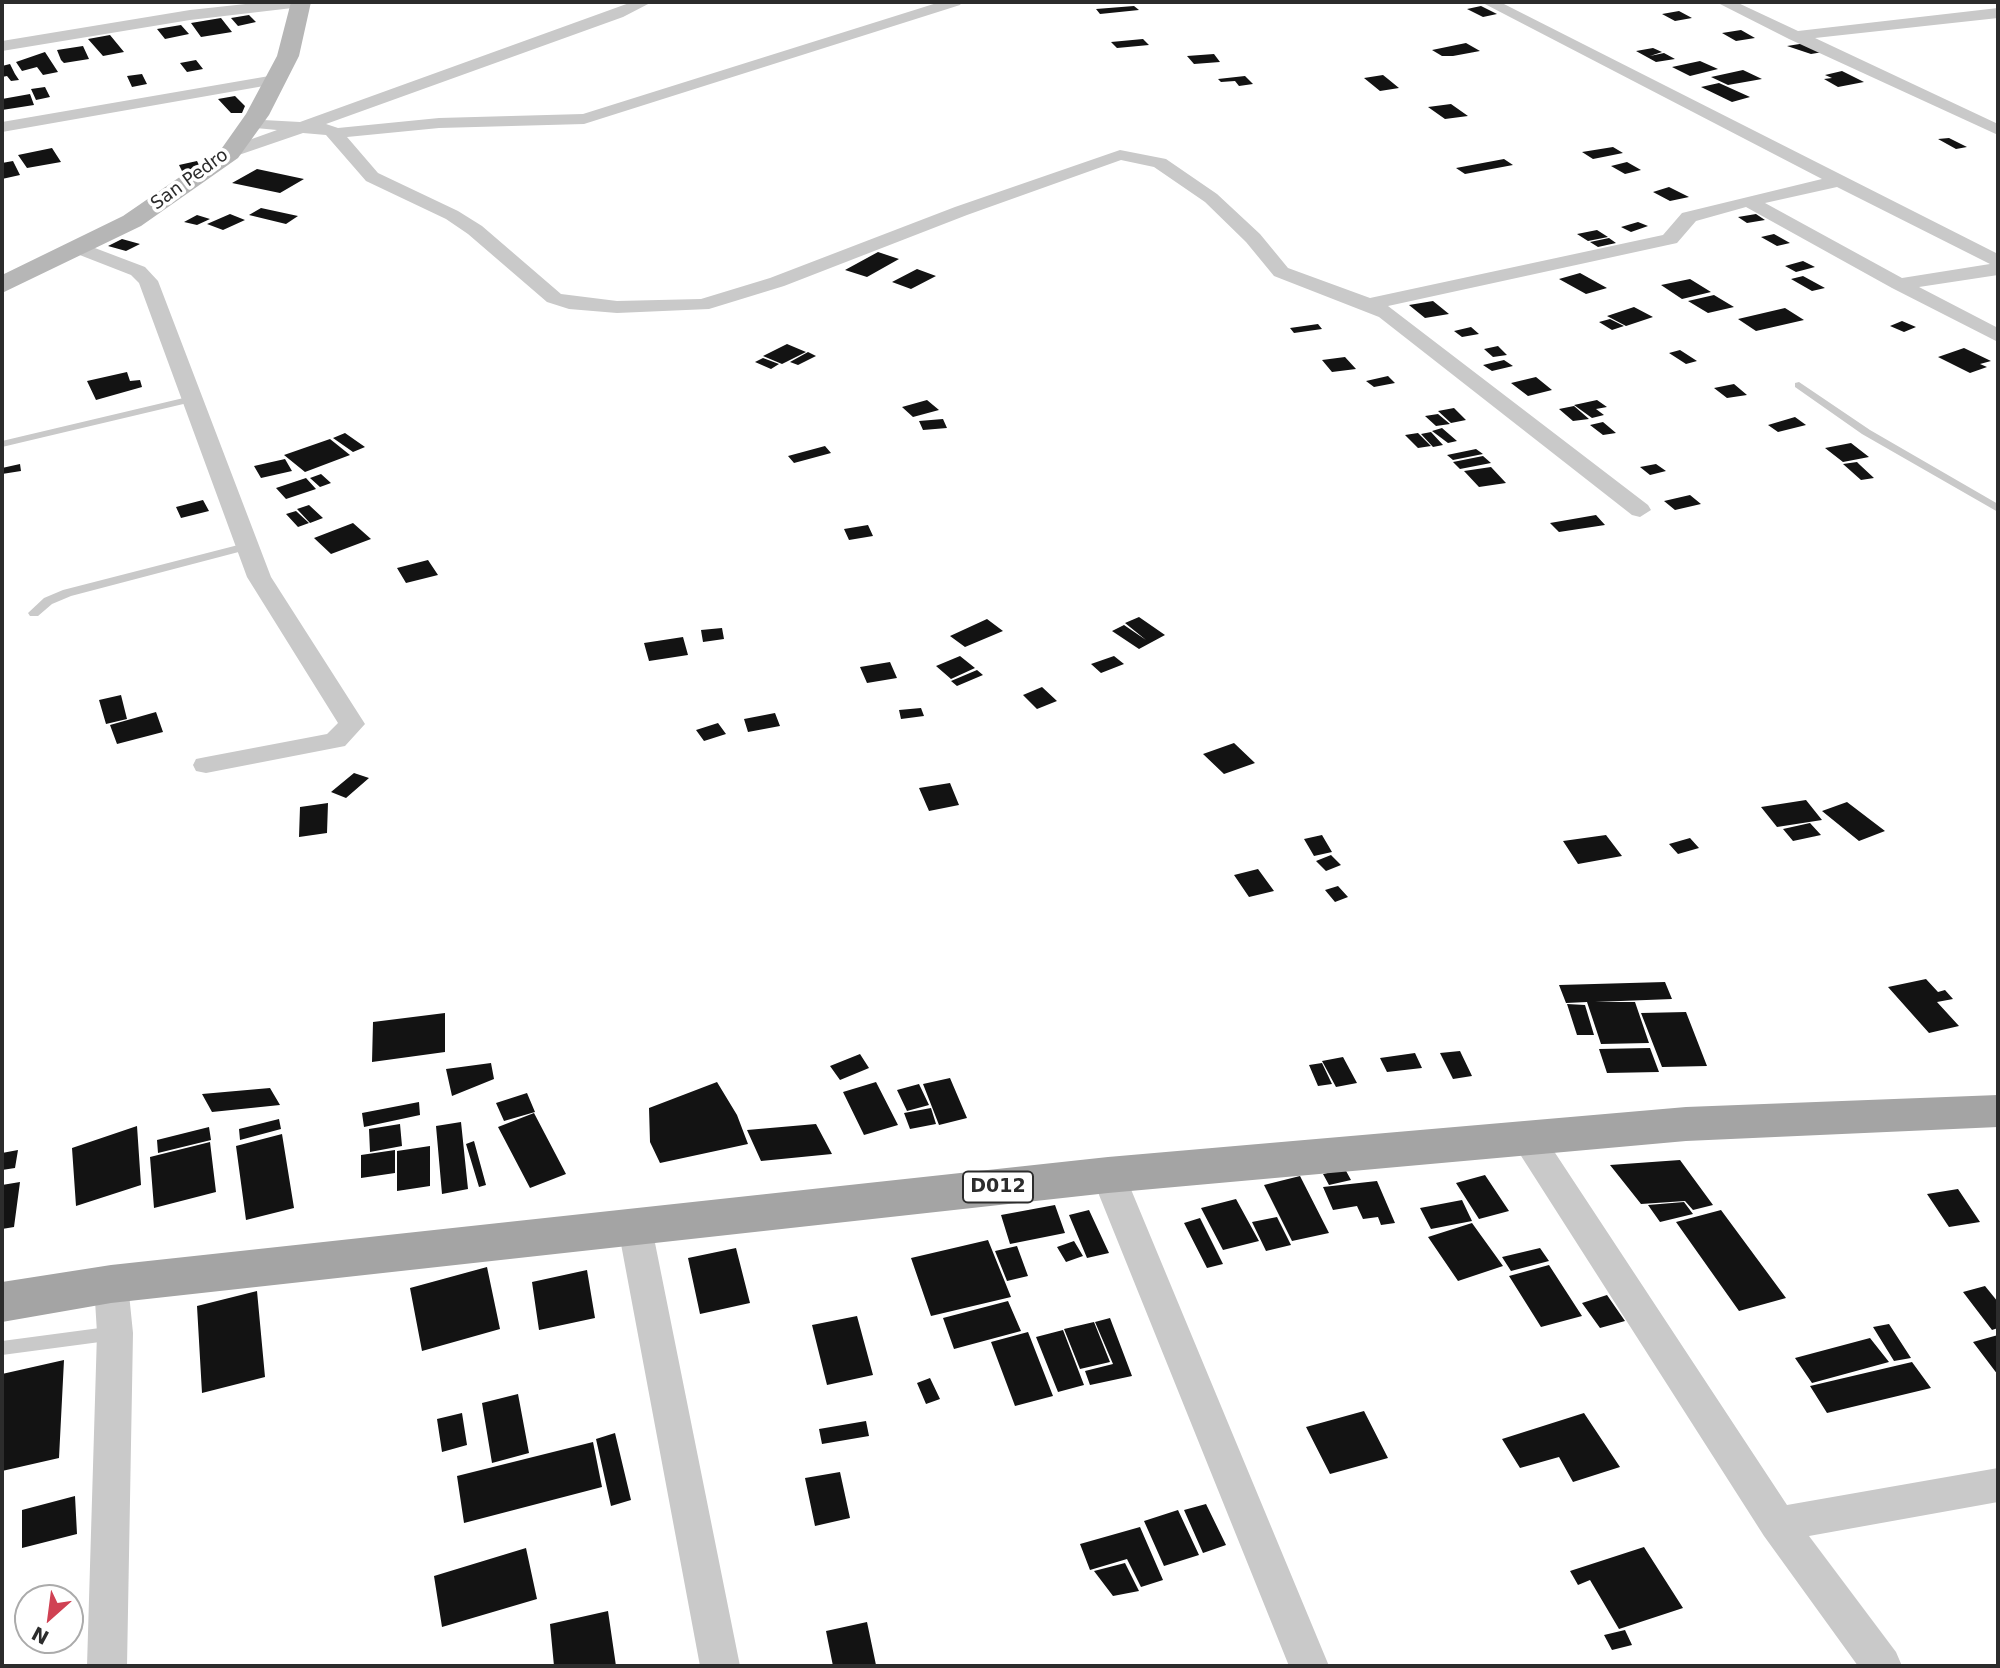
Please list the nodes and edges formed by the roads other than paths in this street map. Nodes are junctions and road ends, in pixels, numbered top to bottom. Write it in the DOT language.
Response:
graph roads {
  1 [pos="301,2"];
  2 [pos="643,2"];
  3 [pos="955,2"];
  4 [pos="1489,2"];
  5 [pos="1724,2"];
  6 [pos="1998,13"];
  7 [pos="1795,36"];
  8 [pos="2,46"];
  9 [pos="275,80"];
  10 [pos="251,123"];
  11 [pos="303,126"];
  12 [pos="2,127"];
  13 [pos="1998,130"];
  14 [pos="337,133"];
  15 [pos="230,153"];
  16 [pos="1839,181"];
  17 [pos="1748,201"];
  18 [pos="79,248"];
  19 [pos="1998,261"];
  20 [pos="1998,269"];
  21 [pos="1899,284"];
  22 [pos="2,285"];
  23 [pos="1369,303"];
  24 [pos="1998,336"];
  25 [pos="1800,385"];
  26 [pos="192,399"];
  27 [pos="2,444"];
  28 [pos="1998,509"];
  29 [pos="1640,510"];
  30 [pos="246,547"];
  31 [pos="34,613"];
  32 [pos="206,765"];
  33 [pos="1998,1111"];
  34 [pos="1528,1139"];
  35 [pos="1108,1175"];
  36 [pos="635,1228"];
  37 [pos="111,1284"];
  38 [pos="2,1301"];
  39 [pos="115,1332"];
  40 [pos="2,1348"];
  41 [pos="1998,1485"];
  42 [pos="1778,1524"];
  43 [pos="107,1666"];
  44 [pos="720,1666"];
  45 [pos="1309,1666"];
  46 [pos="1882,1666"];
  1 -- 8 [label="street"];
  1 -- 9 [label="street, San Pedro"];
  2 -- 11 [label="street"];
  3 -- 14 [label="street"];
  4 -- 16 [label="street"];
  5 -- 7 [label="street"];
  6 -- 7 [label="street"];
  7 -- 13 [label="street"];
  9 -- 10 [label="street, San Pedro"];
  9 -- 12 [label="street"];
  10 -- 11 [label="street"];
  10 -- 15 [label="street, San Pedro"];
  11 -- 14 [label="street"];
  11 -- 15 [label="street"];
  14 -- 23 [label="street"];
  15 -- 18 [label="street, San Pedro"];
  16 -- 17 [label="street"];
  16 -- 19 [label="street"];
  17 -- 21 [label="street"];
  17 -- 23 [label="street"];
  18 -- 22 [label="street, San Pedro"];
  18 -- 26 [label="street"];
  20 -- 21 [label="street"];
  21 -- 24 [label="street"];
  23 -- 29 [label="street"];
  25 -- 28 [label="lane"];
  26 -- 27 [label="lane"];
  26 -- 30 [label="street"];
  30 -- 31 [label="lane"];
  30 -- 32 [label="street"];
  33 -- 34 [label="main road, D012"];
  34 -- 35 [label="main road, D012"];
  34 -- 42 [label="street"];
  35 -- 36 [label="main road, D012"];
  35 -- 45 [label="street"];
  36 -- 37 [label="main road, D012"];
  36 -- 44 [label="street"];
  37 -- 38 [label="main road, D012"];
  37 -- 39 [label="street"];
  39 -- 40 [label="lane"];
  39 -- 43 [label="street"];
  41 -- 42 [label="street"];
  42 -- 46 [label="street"];
}
